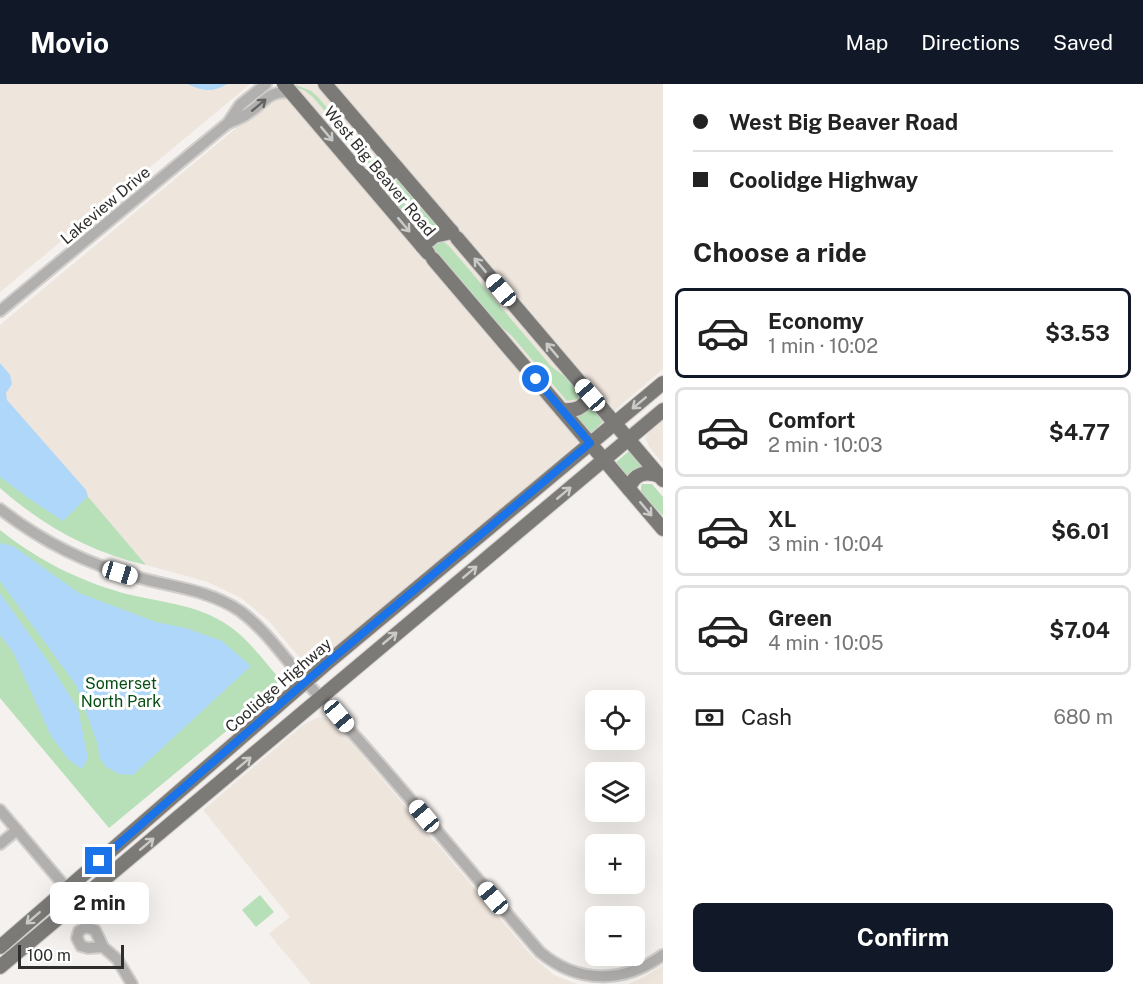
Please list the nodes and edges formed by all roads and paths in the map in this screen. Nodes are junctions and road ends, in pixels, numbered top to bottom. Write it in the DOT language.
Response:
graph roads {
  1 [pos="266,84"];
  2 [pos="313,84"];
  3 [pos="288,88"];
  4 [pos="329,88"];
  5 [pos="228,123"];
  6 [pos="397,168"];
  7 [pos="363,176"];
  8 [pos="455,235"];
  9 [pos="428,252"];
  10 [pos="0,312"];
  11 [pos="663,382"];
  12 [pos="590,395"];
  13 [pos="562,410"];
  14 [pos="663,410"];
  15 [pos="614,423"];
  16 [pos="628,440"];
  17 [pos="590,443"];
  18 [pos="604,460"];
  19 [pos="661,478"];
  20 [pos="629,489"];
  21 [pos="0,509"];
  22 [pos="510,511"];
  23 [pos="663,529"];
  24 [pos="520,531"];
  25 [pos="443,566"];
  26 [pos="451,588"];
  27 [pos="403,600"];
  28 [pos="411,621"];
  29 [pos="306,682"];
  30 [pos="322,698"];
  31 [pos="0,810"];
  32 [pos="17,830"];
  33 [pos="0,844"];
  34 [pos="115,847"];
  35 [pos="122,865"];
  36 [pos="82,875"];
  37 [pos="67,889"];
  38 [pos="88,893"];
  39 [pos="0,947"];
  40 [pos="103,947"];
  41 [pos="663,955"];
  42 [pos="0,967"];
  43 [pos="132,984"];
  1 -- 5 [label="street, Lakeview Drive"];
  2 -- 4 [label="main road"];
  5 -- 3 [label="street, Lakeview Drive, one-way"];
  3 -- 7 [label="main road, West Big Beaver Road, one-way"];
  4 -- 6 [label="main road, West Big Beaver Road"];
  5 -- 10 [label="street, Lakeview Drive"];
  6 -- 7 [label="main road"];
  6 -- 8 [label="main road, West Big Beaver Road"];
  7 -- 9 [label="main road, West Big Beaver Road, one-way"];
  8 -- 9 [label="main road"];
  12 -- 8 [label="main road, West Big Beaver Road, one-way"];
  9 -- 13 [label="main road, West Big Beaver Road"];
  11 -- 15 [label="main road, Coolidge Highway, one-way"];
  12 -- 13 [label="main road"];
  12 -- 15 [label="main road, West Big Beaver Road"];
  13 -- 17 [label="main road, West Big Beaver Road"];
  14 -- 16 [label="main road"];
  15 -- 16 [label="main road, West Big Beaver Road"];
  15 -- 17 [label="main road, Coolidge Highway"];
  16 -- 18 [label="main road"];
  16 -- 19 [label="main road, West Big Beaver Road"];
  17 -- 18 [label="main road, West Big Beaver Road"];
  17 -- 22 [label="main road, Coolidge Highway"];
  18 -- 20 [label="main road, West Big Beaver Road"];
  24 -- 18 [label="main road, one-way"];
  19 -- 20 [label="main road"];
  20 -- 23 [label="main road, West Big Beaver Road, one-way"];
  21 -- 29 [label="street"];
  22 -- 24 [label="main road"];
  22 -- 25 [label="main road, Coolidge Highway"];
  26 -- 24 [label="main road, one-way"];
  25 -- 26 [label="main road"];
  25 -- 27 [label="main road, Coolidge Highway"];
  26 -- 28 [label="main road"];
  27 -- 28 [label="main road"];
  27 -- 29 [label="main road, Coolidge Highway"];
  30 -- 28 [label="main road, one-way"];
  29 -- 30 [label="street"];
  29 -- 34 [label="main road, Coolidge Highway"];
  35 -- 30 [label="main road, one-way"];
  30 -- 41 [label="street"];
  31 -- 32 [label="street"];
  32 -- 33 [label="street"];
  32 -- 37 [label="street"];
  34 -- 35 [label="main road"];
  34 -- 36 [label="main road, Coolidge Highway"];
  35 -- 38 [label="main road"];
  36 -- 37 [label="main road, Coolidge Highway"];
  36 -- 38 [label="main road"];
  37 -- 39 [label="main road, Coolidge Highway, one-way"];
  38 -- 42 [label="main road"];
  40 -- 43 [label="street"];
}
